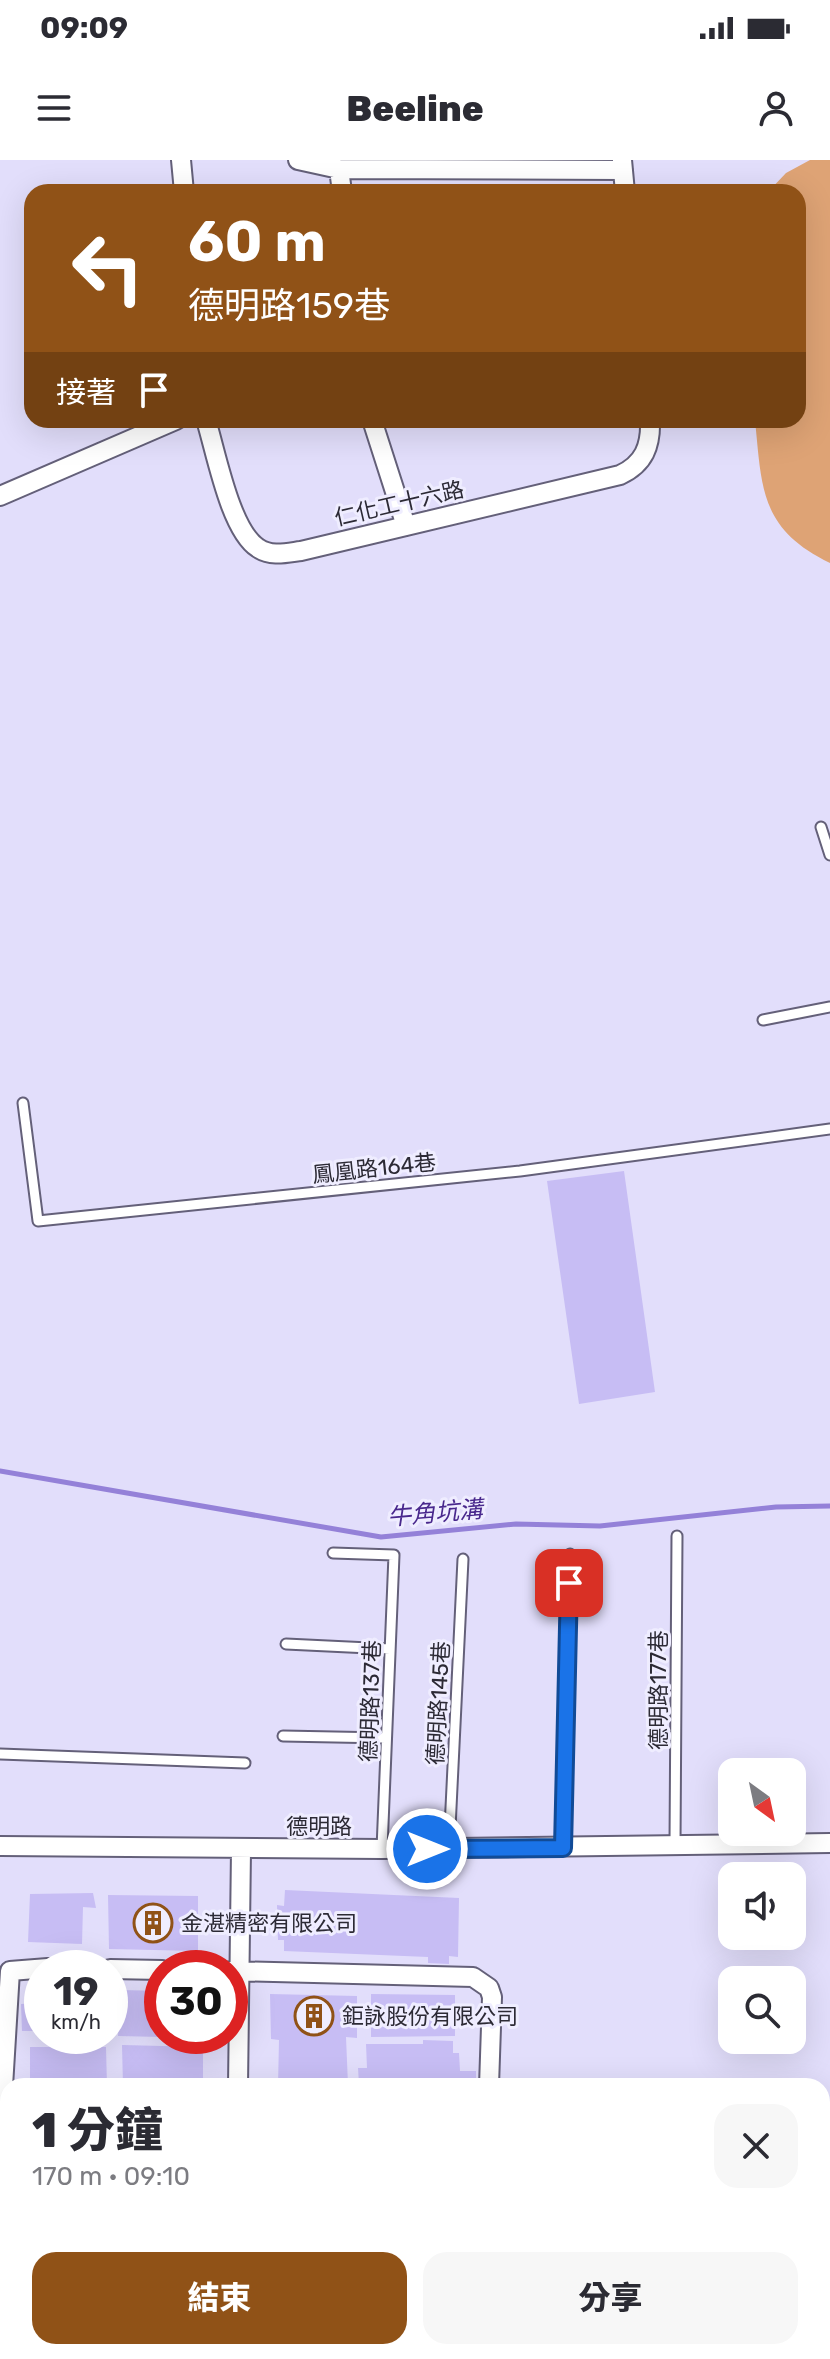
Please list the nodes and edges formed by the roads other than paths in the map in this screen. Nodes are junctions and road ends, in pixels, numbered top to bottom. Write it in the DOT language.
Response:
graph roads {
  1 [pos="181,160"];
  2 [pos="298,160"];
  3 [pos="623,165"];
  4 [pos="339,169"];
  5 [pos="183,184"];
  6 [pos="341,184"];
  7 [pos="157,428"];
  8 [pos="209,428"];
  9 [pos="375,428"];
  10 [pos="650,428"];
  11 [pos="0,496"];
  12 [pos="406,526"];
  13 [pos="821,827"];
  14 [pos="830,855"];
  15 [pos="830,1007"];
  16 [pos="763,1020"];
  17 [pos="23,1103"];
  18 [pos="830,1129"];
  19 [pos="677,1536"];
  20 [pos="333,1553"];
  21 [pos="570,1554"];
  22 [pos="463,1559"];
  23 [pos="286,1644"];
  24 [pos="390,1649"];
  25 [pos="283,1736"];
  26 [pos="386,1738"];
  27 [pos="0,1754"];
  28 [pos="245,1763"];
  29 [pos="830,1843"];
  30 [pos="675,1844"];
  31 [pos="0,1846"];
  32 [pos="563,1848"];
  33 [pos="382,1849"];
  34 [pos="449,1849"];
  35 [pos="241,1850"];
  36 [pos="235,1950"];
  37 [pos="24,1970"];
  38 [pos="248,1971"];
  39 [pos="237,2054"];
  40 [pos="4,2078"];
  41 [pos="238,2078"];
  42 [pos="489,2078"];
  1 -- 5 [label="street"];
  2 -- 4 [label="street"];
  3 -- 4 [label="street"];
  4 -- 6 [label="street"];
  7 -- 11 [label="street"];
  8 -- 12 [label="street, 仁化工十六路"];
  9 -- 12 [label="street"];
  10 -- 12 [label="street, 仁化工十六路"];
  13 -- 14 [label="lane"];
  15 -- 16 [label="lane"];
  17 -- 18 [label="lane, 鳳凰路164巷"];
  19 -- 30 [label="lane, 德明路177巷"];
  20 -- 24 [label="lane, 德明路137巷"];
  21 -- 32 [label="lane"];
  22 -- 34 [label="lane, 德明路145巷"];
  23 -- 24 [label="lane"];
  24 -- 26 [label="lane, 德明路137巷"];
  25 -- 26 [label="lane"];
  26 -- 33 [label="lane, 德明路137巷"];
  27 -- 28 [label="lane"];
  29 -- 30 [label="street, 德明路"];
  30 -- 32 [label="street, 德明路"];
  31 -- 35 [label="street, 德明路"];
  32 -- 34 [label="street, 德明路"];
  33 -- 34 [label="street, 德明路"];
  33 -- 35 [label="street, 德明路"];
  35 -- 36 [label="street"];
  37 -- 40 [label="street"];
  38 -- 42 [label="street"];
  39 -- 41 [label="street"];
}
